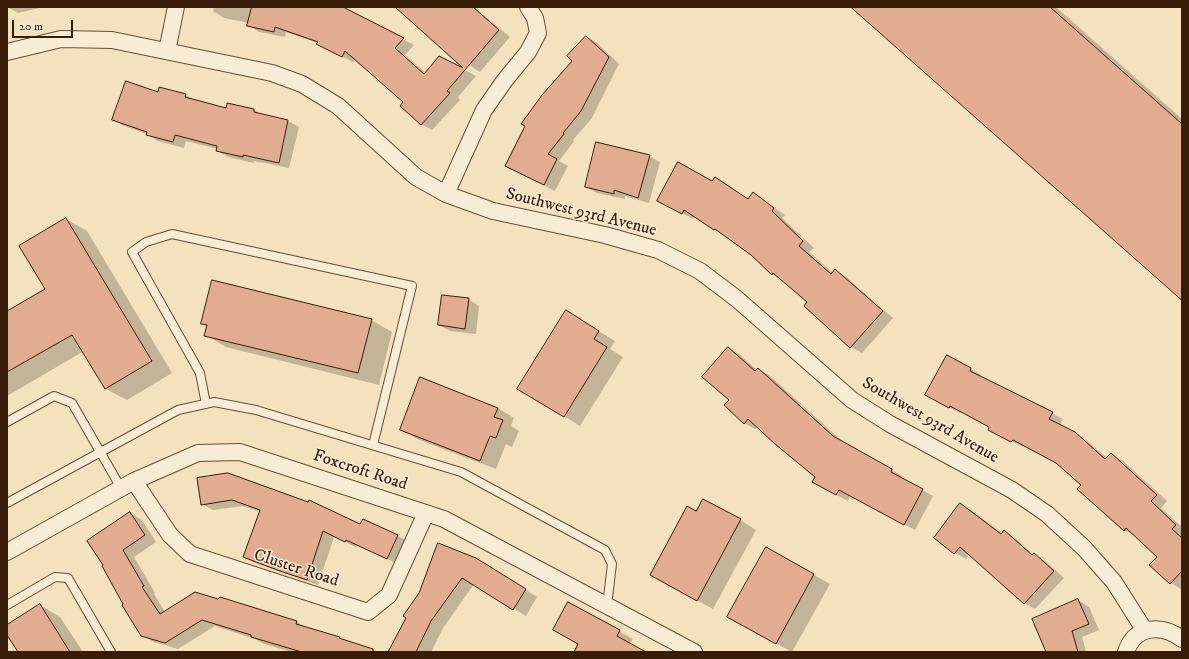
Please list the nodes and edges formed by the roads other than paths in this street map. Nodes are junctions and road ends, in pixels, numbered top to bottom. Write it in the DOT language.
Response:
graph roads {
  1 [pos="176,7"];
  2 [pos="531,12"];
  3 [pos="167,51"];
  4 [pos="7,52"];
  5 [pos="446,194"];
  6 [pos="206,404"];
  7 [pos="7,422"];
  8 [pos="373,445"];
  9 [pos="102,452"];
  10 [pos="128,484"];
  11 [pos="7,503"];
  12 [pos="426,513"];
  13 [pos="7,552"];
  14 [pos="7,605"];
  15 [pos="608,606"];
  16 [pos="1145,630"];
  17 [pos="1182,639"];
  18 [pos="111,652"];
  19 [pos="694,652"];
  20 [pos="1126,652"];
  1 -- 3 [label="street"];
  2 -- 5 [label="street"];
  3 -- 4 [label="street, Southwest 93rd Avenue"];
  3 -- 5 [label="street, Southwest 93rd Avenue"];
  5 -- 16 [label="street, Southwest 93rd Avenue"];
  6 -- 8 [label="lane"];
  6 -- 8 [label="lane"];
  6 -- 9 [label="lane"];
  7 -- 9 [label="lane"];
  8 -- 15 [label="lane"];
  9 -- 10 [label="lane"];
  9 -- 11 [label="lane"];
  10 -- 12 [label="street, Foxcroft Road"];
  10 -- 12 [label="street, Cluster Road"];
  10 -- 13 [label="street, Foxcroft Road"];
  12 -- 15 [label="street, Foxcroft Road"];
  14 -- 18 [label="lane"];
  15 -- 19 [label="street, Foxcroft Road"];
  16 -- 17 [label="street"];
  16 -- 20 [label="street"];
}
